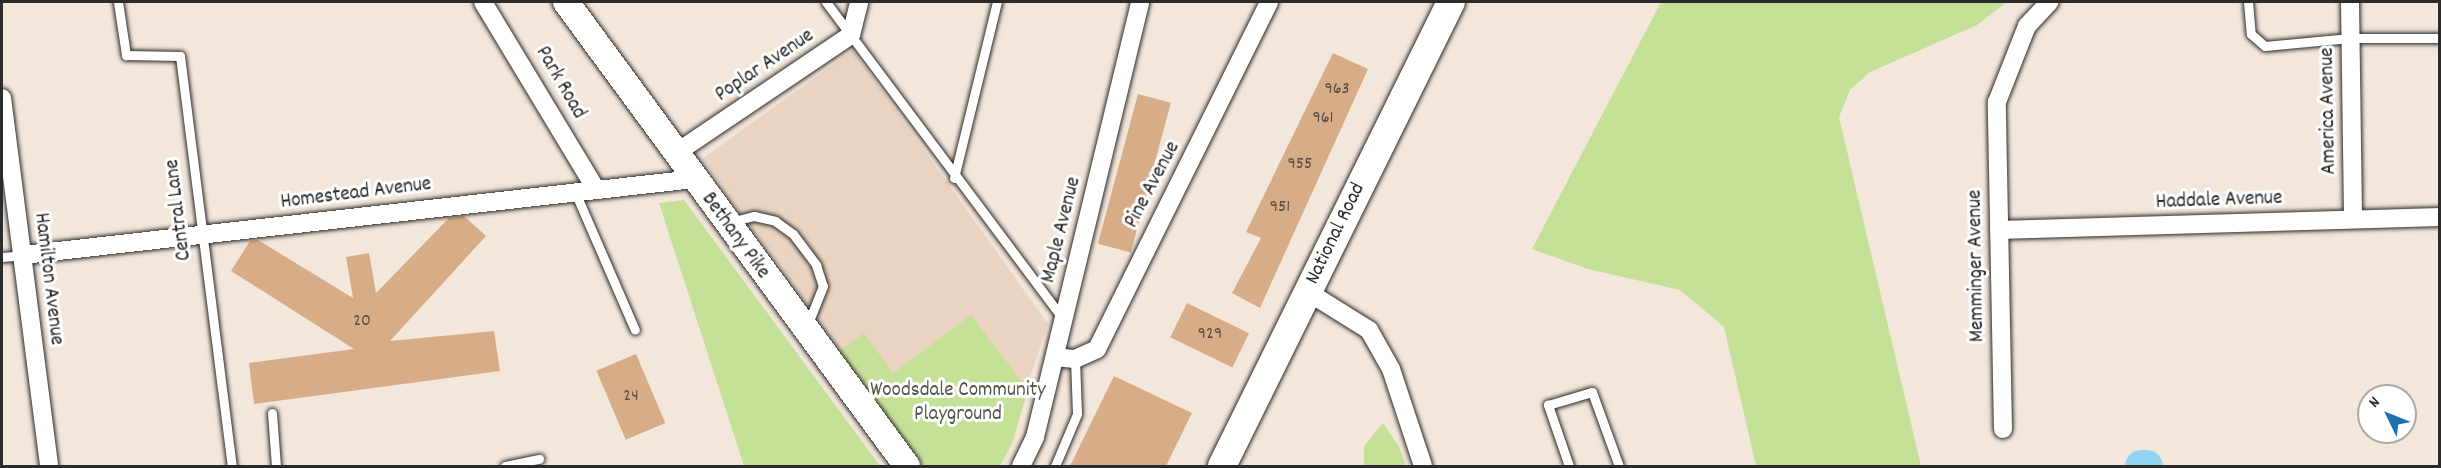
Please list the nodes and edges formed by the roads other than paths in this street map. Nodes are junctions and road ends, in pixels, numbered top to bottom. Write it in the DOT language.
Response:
graph roads {
  1 [pos="118,2"];
  2 [pos="483,2"];
  3 [pos="566,2"];
  4 [pos="826,2"];
  5 [pos="859,2"];
  6 [pos="997,2"];
  7 [pos="1140,2"];
  8 [pos="1269,2"];
  9 [pos="1451,2"];
  10 [pos="2049,2"];
  11 [pos="2248,2"];
  12 [pos="2350,2"];
  13 [pos="851,35"];
  14 [pos="2350,38"];
  15 [pos="2439,38"];
  16 [pos="2,98"];
  17 [pos="676,153"];
  18 [pos="954,178"];
  19 [pos="694,179"];
  20 [pos="596,189"];
  21 [pos="575,192"];
  22 [pos="2439,217"];
  23 [pos="2353,219"];
  24 [pos="725,223"];
  25 [pos="1999,230"];
  26 [pos="200,235"];
  27 [pos="23,255"];
  28 [pos="2,257"];
  29 [pos="1308,292"];
  30 [pos="1064,320"];
  31 [pos="635,330"];
  32 [pos="804,331"];
  33 [pos="1055,357"];
  34 [pos="1075,359"];
  35 [pos="272,413"];
  36 [pos="2003,429"];
  37 [pos="539,459"];
  38 [pos="49,466"];
  39 [pos="232,466"];
  40 [pos="276,466"];
  41 [pos="505,466"];
  42 [pos="907,466"];
  43 [pos="1021,466"];
  44 [pos="1055,466"];
  45 [pos="1222,466"];
  46 [pos="1423,466"];
  47 [pos="1569,466"];
  48 [pos="1619,466"];
  1 -- 26 [label="lane, Central Lane"];
  2 -- 20 [label="street, Park Road"];
  3 -- 17 [label="main road, Bethany Pike"];
  4 -- 13 [label="lane"];
  5 -- 13 [label="street"];
  6 -- 18 [label="lane"];
  7 -- 30 [label="street, Maple Avenue"];
  8 -- 34 [label="street, Pine Avenue"];
  9 -- 29 [label="main road, National Road"];
  10 -- 25 [label="street, Memminger Avenue"];
  11 -- 14 [label="lane"];
  12 -- 14 [label="street, America Avenue"];
  13 -- 17 [label="street, Poplar Avenue"];
  13 -- 18 [label="lane"];
  14 -- 15 [label="lane"];
  14 -- 23 [label="street, America Avenue"];
  16 -- 27 [label="street, Hamilton Avenue"];
  17 -- 19 [label="main road, Bethany Pike"];
  18 -- 30 [label="lane"];
  19 -- 20 [label="street, Homestead Avenue"];
  19 -- 24 [label="main road, Bethany Pike"];
  20 -- 21 [label="street, Homestead Avenue"];
  21 -- 26 [label="street, Homestead Avenue"];
  21 -- 31 [label="lane"];
  22 -- 23 [label="street, Haddale Avenue"];
  23 -- 25 [label="street, Haddale Avenue"];
  24 -- 32 [label="main road, Bethany Pike"];
  24 -- 32 [label="lane"];
  25 -- 36 [label="street, Memminger Avenue"];
  26 -- 27 [label="street, Homestead Avenue"];
  26 -- 39 [label="lane, Central Lane"];
  27 -- 28 [label="lane"];
  27 -- 38 [label="street, Hamilton Avenue"];
  29 -- 45 [label="main road, National Road"];
  29 -- 46 [label="street"];
  30 -- 33 [label="street, Maple Avenue"];
  32 -- 42 [label="main road, Bethany Pike"];
  33 -- 34 [label="street"];
  33 -- 43 [label="street, Maple Avenue"];
  34 -- 44 [label="lane"];
  35 -- 40 [label="lane"];
  37 -- 41 [label="lane"];
  47 -- 48 [label="lane"];
}
